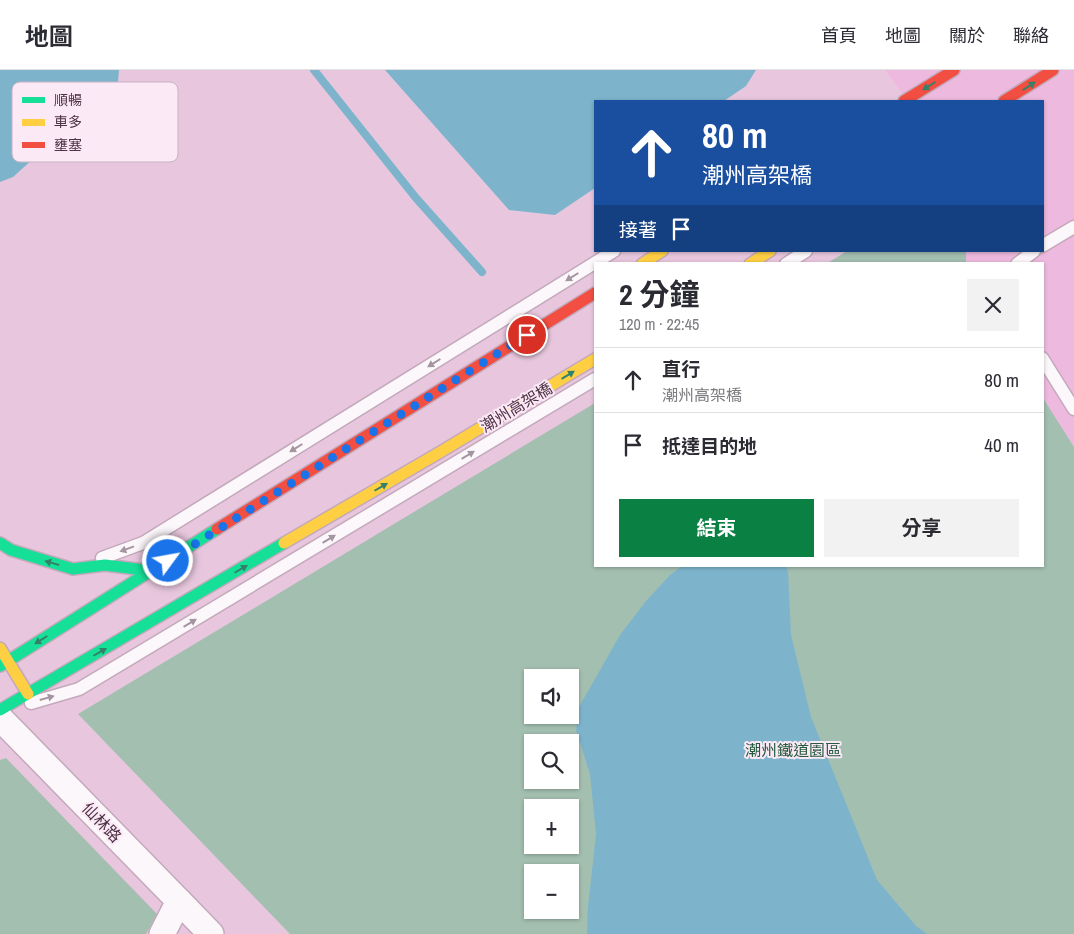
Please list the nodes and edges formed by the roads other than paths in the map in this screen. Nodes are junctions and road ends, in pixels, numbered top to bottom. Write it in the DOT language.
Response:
graph roads {
  1 [pos="954,70"];
  2 [pos="1053,70"];
  3 [pos="906,100"];
  4 [pos="1006,100"];
  5 [pos="1074,226"];
  6 [pos="1044,245"];
  7 [pos="612,252"];
  8 [pos="660,252"];
  9 [pos="768,252"];
  10 [pos="804,252"];
  11 [pos="1033,252"];
  12 [pos="596,262"];
  13 [pos="645,262"];
  14 [pos="753,262"];
  15 [pos="789,262"];
  16 [pos="1020,262"];
  17 [pos="594,263"];
  18 [pos="594,294"];
  19 [pos="594,360"];
  20 [pos="1044,361"];
  21 [pos="594,380"];
  22 [pos="1074,409"];
  23 [pos="0,543"];
  24 [pos="73,569"];
  25 [pos="152,571"];
  26 [pos="0,648"];
  27 [pos="4,663"];
  28 [pos="28,694"];
  29 [pos="0,711"];
  30 [pos="0,718"];
  31 [pos="179,901"];
  32 [pos="162,934"];
  33 [pos="211,934"];
  1 -- 3 [label="main road, one-way"];
  4 -- 2 [label="main road, one-way"];
  5 -- 6 [label="lane"];
  7 -- 12 [label="lane, one-way"];
  8 -- 13 [label="main road"];
  9 -- 14 [label="main road"];
  10 -- 15 [label="lane"];
  11 -- 16 [label="lane"];
  17 -- 24 [label="lane, one-way"];
  18 -- 25 [label="main road"];
  28 -- 19 [label="main road, 潮州高架橋, one-way"];
  20 -- 22 [label="lane"];
  29 -- 21 [label="lane, one-way"];
  24 -- 23 [label="main road, one-way"];
  24 -- 25 [label="main road"];
  25 -- 27 [label="main road, one-way"];
  26 -- 27 [label="main road"];
  27 -- 28 [label="main road"];
  28 -- 29 [label="main road, 潮州高架橋"];
  30 -- 31 [label="street, 仙林路"];
  31 -- 32 [label="street"];
  31 -- 33 [label="street, 仙林路"];
}
